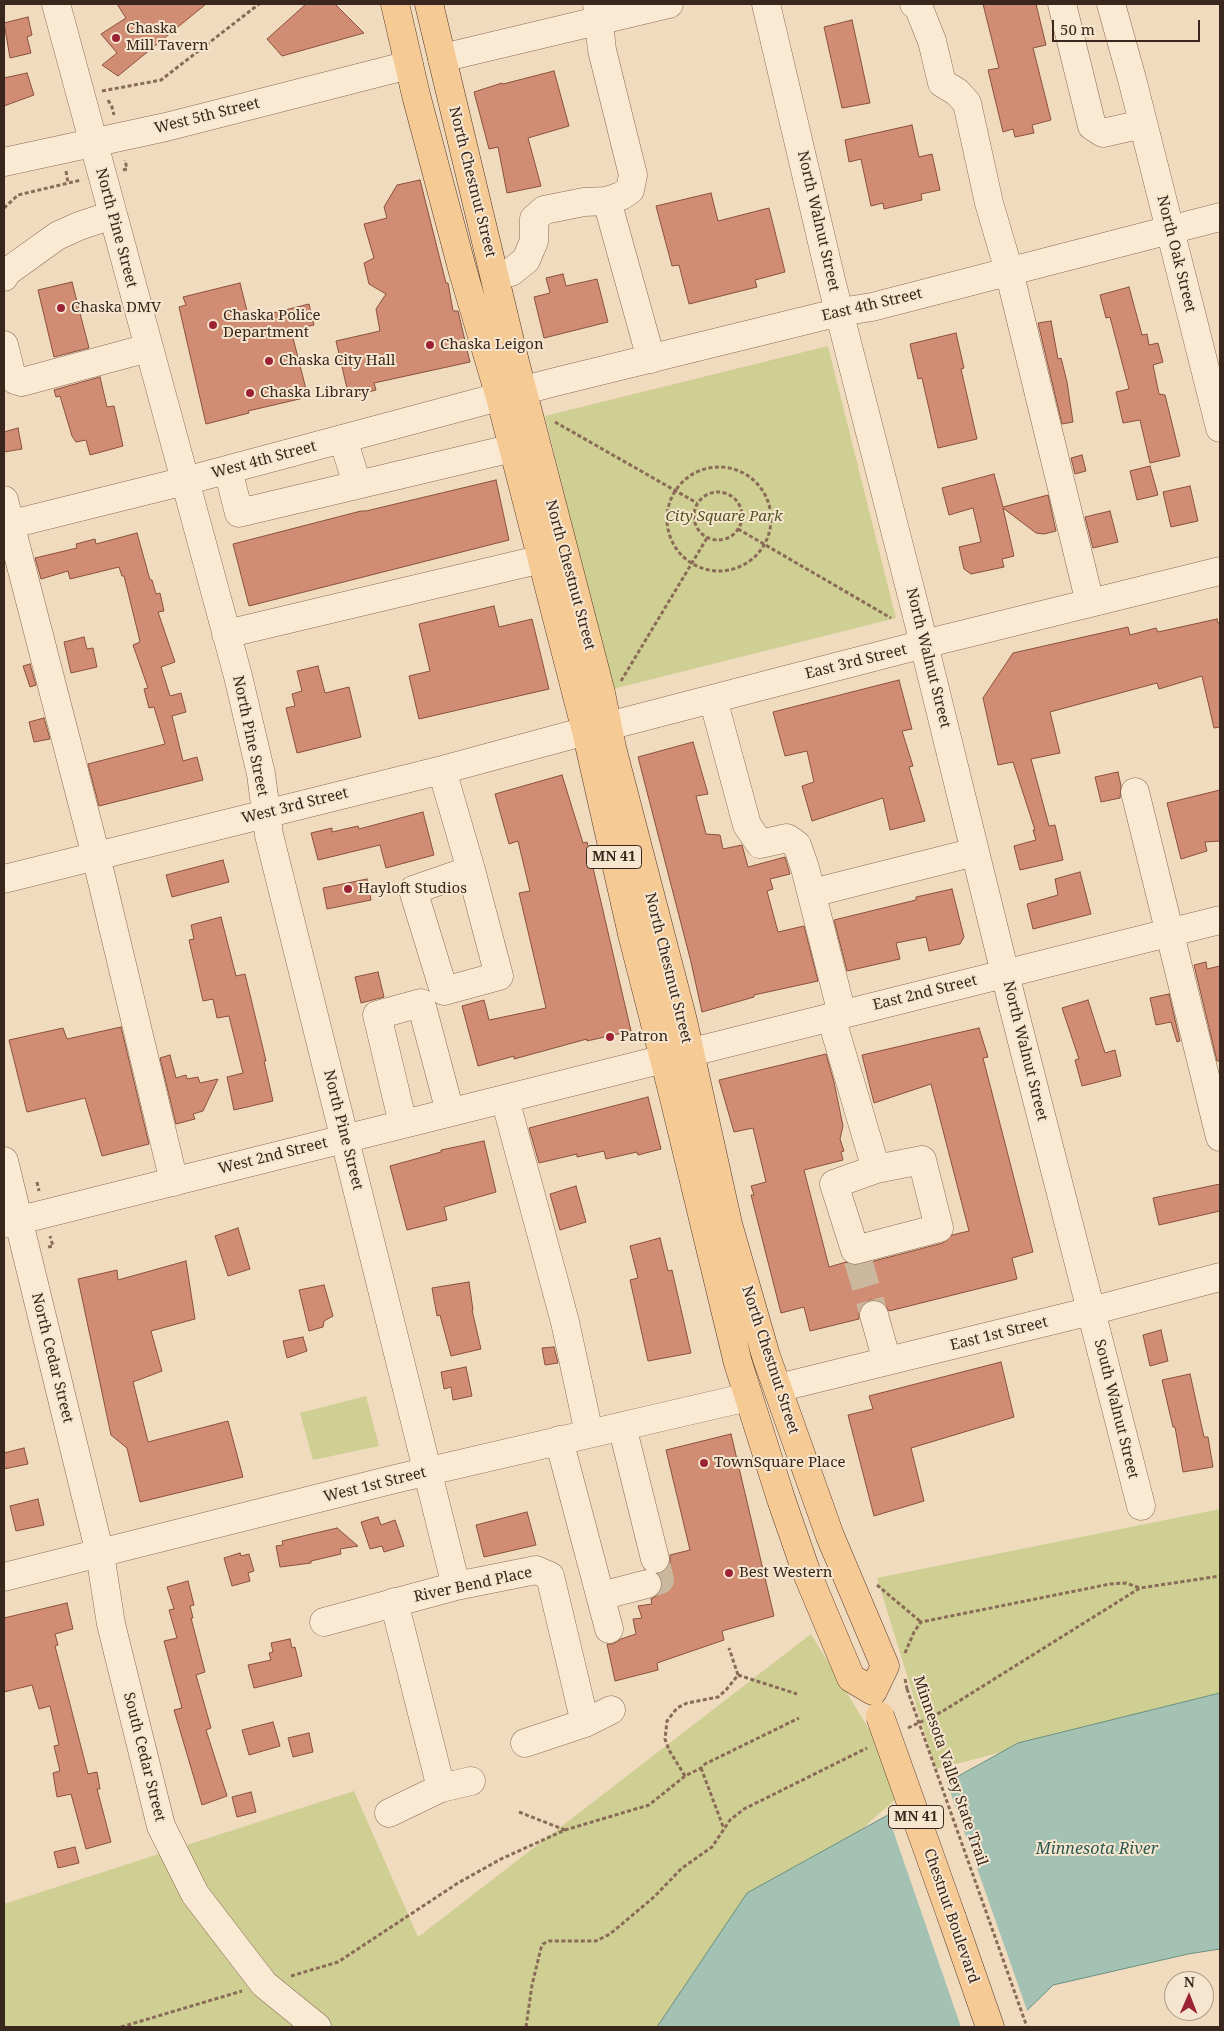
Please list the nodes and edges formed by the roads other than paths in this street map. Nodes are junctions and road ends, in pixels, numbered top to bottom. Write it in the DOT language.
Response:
graph roads {
  1 [pos="56,4"];
  2 [pos="395,4"];
  3 [pos="429,4"];
  4 [pos="669,4"];
  5 [pos="766,4"];
  6 [pos="914,4"];
  7 [pos="1062,4"];
  8 [pos="1111,4"];
  9 [pos="598,12"];
  10 [pos="442,58"];
  11 [pos="409,65"];
  12 [pos="1143,124"];
  13 [pos="92,142"];
  14 [pos="4,162"];
  15 [pos="607,201"];
  16 [pos="112,215"];
  17 [pos="1220,217"];
  18 [pos="1170,229"];
  19 [pos="1009,271"];
  20 [pos="495,276"];
  21 [pos="4,277"];
  22 [pos="840,312"];
  23 [pos="4,345"];
  24 [pos="148,348"];
  25 [pos="651,359"];
  26 [pos="511,394"];
  27 [pos="1220,428"];
  28 [pos="343,439"];
  29 [pos="513,448"];
  30 [pos="228,470"];
  31 [pos="185,481"];
  32 [pos="357,484"];
  33 [pos="6,517"];
  34 [pos="542,559"];
  35 [pos="1220,571"];
  36 [pos="1090,603"];
  37 [pos="226,634"];
  38 [pos="924,644"];
  39 [pos="713,699"];
  40 [pos="597,728"];
  41 [pos="442,770"];
  42 [pos="1136,792"];
  43 [pos="265,813"];
  44 [pos="975,852"];
  45 [pos="96,856"];
  46 [pos="471,870"];
  47 [pos="4,879"];
  48 [pos="812,893"];
  49 [pos="1220,920"];
  50 [pos="1169,933"];
  51 [pos="1005,974"];
  52 [pos="433,997"];
  53 [pos="837,1016"];
  54 [pos="676,1056"];
  55 [pos="505,1099"];
  56 [pos="450,1112"];
  57 [pos="403,1124"];
  58 [pos="1220,1137"];
  59 [pos="346,1138"];
  60 [pos="4,1161"];
  61 [pos="876,1169"];
  62 [pos="174,1182"];
  63 [pos="11,1222"];
  64 [pos="1220,1277"];
  65 [pos="1092,1311"];
  66 [pos="874,1316"];
  67 [pos="887,1361"];
  68 [pos="778,1388"];
  69 [pos="748,1397"];
  70 [pos="622,1426"];
  71 [pos="589,1434"];
  72 [pos="559,1440"];
  73 [pos="429,1472"];
  74 [pos="1141,1506"];
  75 [pos="100,1554"];
  76 [pos="4,1578"];
  77 [pos="456,1586"];
  78 [pos="600,1596"];
  79 [pos="394,1602"];
  80 [pos="324,1622"];
  81 [pos="609,1629"];
  82 [pos="873,1691"];
  83 [pos="611,1710"];
  84 [pos="585,1723"];
  85 [pos="525,1744"];
  86 [pos="471,1781"];
  87 [pos="441,1788"];
  88 [pos="389,1813"];
  89 [pos="316,2027"];
  90 [pos="990,2027"];
  1 -- 13 [label="street, North Pine Street"];
  2 -- 11 [label="main road, North Chestnut Street / MN 41"];
  3 -- 10 [label="main road, North Chestnut Street / MN 41"];
  4 -- 9 [label="street"];
  5 -- 22 [label="street, North Walnut Street"];
  6 -- 19 [label="street"];
  7 -- 12 [label="street"];
  8 -- 12 [label="street, North Oak Street"];
  9 -- 10 [label="street"];
  9 -- 15 [label="street"];
  10 -- 20 [label="main road, North Chestnut Street / MN 41"];
  11 -- 13 [label="street, West 5th Street"];
  11 -- 26 [label="main road, North Chestnut Street / MN 41"];
  12 -- 18 [label="street, North Oak Street"];
  13 -- 14 [label="street, West 5th Street"];
  13 -- 16 [label="street, North Pine Street"];
  15 -- 20 [label="street"];
  15 -- 25 [label="street"];
  16 -- 21 [label="street"];
  16 -- 24 [label="street, North Pine Street"];
  17 -- 18 [label="street, East 4th Street"];
  18 -- 19 [label="street, East 4th Street"];
  18 -- 27 [label="street, North Oak Street"];
  19 -- 22 [label="street, East 4th Street"];
  19 -- 36 [label="street"];
  20 -- 26 [label="main road, North Chestnut Street / MN 41"];
  22 -- 25 [label="street, East 4th Street"];
  22 -- 38 [label="street, North Walnut Street"];
  23 -- 24 [label="street"];
  24 -- 31 [label="street, North Pine Street"];
  25 -- 26 [label="street, East 4th Street"];
  26 -- 28 [label="street, West 4th Street"];
  26 -- 29 [label="main road, North Chestnut Street / MN 41"];
  26 -- 40 [label="main road, North Chestnut Street / MN 41"];
  28 -- 30 [label="street, West 4th Street"];
  28 -- 32 [label="street"];
  29 -- 32 [label="street"];
  29 -- 34 [label="main road, North Chestnut Street / MN 41"];
  30 -- 31 [label="street, West 4th Street"];
  30 -- 32 [label="street"];
  31 -- 33 [label="street, West 4th Street"];
  31 -- 37 [label="street, North Pine Street"];
  33 -- 45 [label="street"];
  34 -- 37 [label="street"];
  34 -- 40 [label="main road, North Chestnut Street / MN 41"];
  35 -- 36 [label="street, East 3rd Street"];
  36 -- 38 [label="street, East 3rd Street"];
  37 -- 43 [label="street, North Pine Street"];
  38 -- 39 [label="street, East 3rd Street"];
  38 -- 44 [label="street, North Walnut Street"];
  39 -- 40 [label="street, East 3rd Street"];
  39 -- 48 [label="street"];
  40 -- 41 [label="street, West 3rd Street"];
  40 -- 54 [label="main road, North Chestnut Street / MN 41"];
  41 -- 43 [label="street, West 3rd Street"];
  41 -- 46 [label="street"];
  42 -- 50 [label="street"];
  43 -- 45 [label="street, West 3rd Street"];
  43 -- 59 [label="street, North Pine Street"];
  44 -- 48 [label="street"];
  44 -- 51 [label="street, North Walnut Street"];
  45 -- 47 [label="street, West 3rd Street"];
  45 -- 62 [label="street"];
  46 -- 52 [label="street"];
  46 -- 52 [label="street"];
  48 -- 53 [label="street"];
  49 -- 50 [label="street, East 2nd Street"];
  50 -- 51 [label="street, East 2nd Street"];
  50 -- 58 [label="street"];
  51 -- 53 [label="street, East 2nd Street"];
  51 -- 65 [label="street, North Walnut Street"];
  52 -- 56 [label="street"];
  52 -- 57 [label="street"];
  53 -- 54 [label="street, East 2nd Street"];
  53 -- 61 [label="street"];
  54 -- 55 [label="street, West 2nd Street"];
  54 -- 68 [label="main road, North Chestnut Street / MN 41"];
  54 -- 69 [label="main road, North Chestnut Street / MN 41"];
  55 -- 56 [label="street, West 2nd Street"];
  55 -- 71 [label="street"];
  56 -- 57 [label="street, West 2nd Street"];
  57 -- 59 [label="street, West 2nd Street"];
  59 -- 62 [label="street, West 2nd Street"];
  59 -- 73 [label="street, North Pine Street"];
  60 -- 63 [label="street, North Cedar Street"];
  61 -- 61 [label="street"];
  62 -- 63 [label="street, West 2nd Street"];
  63 -- 75 [label="street, North Cedar Street"];
  64 -- 65 [label="street, East 1st Street"];
  65 -- 67 [label="street, East 1st Street"];
  65 -- 74 [label="street, South Walnut Street"];
  66 -- 67 [label="street"];
  67 -- 68 [label="street, East 1st Street"];
  68 -- 82 [label="main road, North Chestnut Street / MN 41"];
  69 -- 70 [label="street, West 1st Street"];
  69 -- 82 [label="main road, North Chestnut Street / MN 41"];
  70 -- 71 [label="street, West 1st Street"];
  70 -- 78 [label="street"];
  71 -- 72 [label="street, West 1st Street"];
  72 -- 73 [label="street, West 1st Street"];
  72 -- 78 [label="street"];
  73 -- 75 [label="street, West 1st Street"];
  73 -- 77 [label="street, North Pine Street"];
  75 -- 76 [label="street, West 1st Street"];
  75 -- 89 [label="street, South Cedar Street"];
  77 -- 79 [label="street, River Bend Place"];
  77 -- 84 [label="street, River Bend Place"];
  78 -- 81 [label="street"];
  79 -- 80 [label="street, River Bend Place"];
  79 -- 87 [label="street, River Bend Place"];
  82 -- 90 [label="main road, Chestnut Boulevard / MN 41, bridge"];
  83 -- 84 [label="street"];
  84 -- 85 [label="street"];
  86 -- 87 [label="street"];
  87 -- 88 [label="street"];
}
